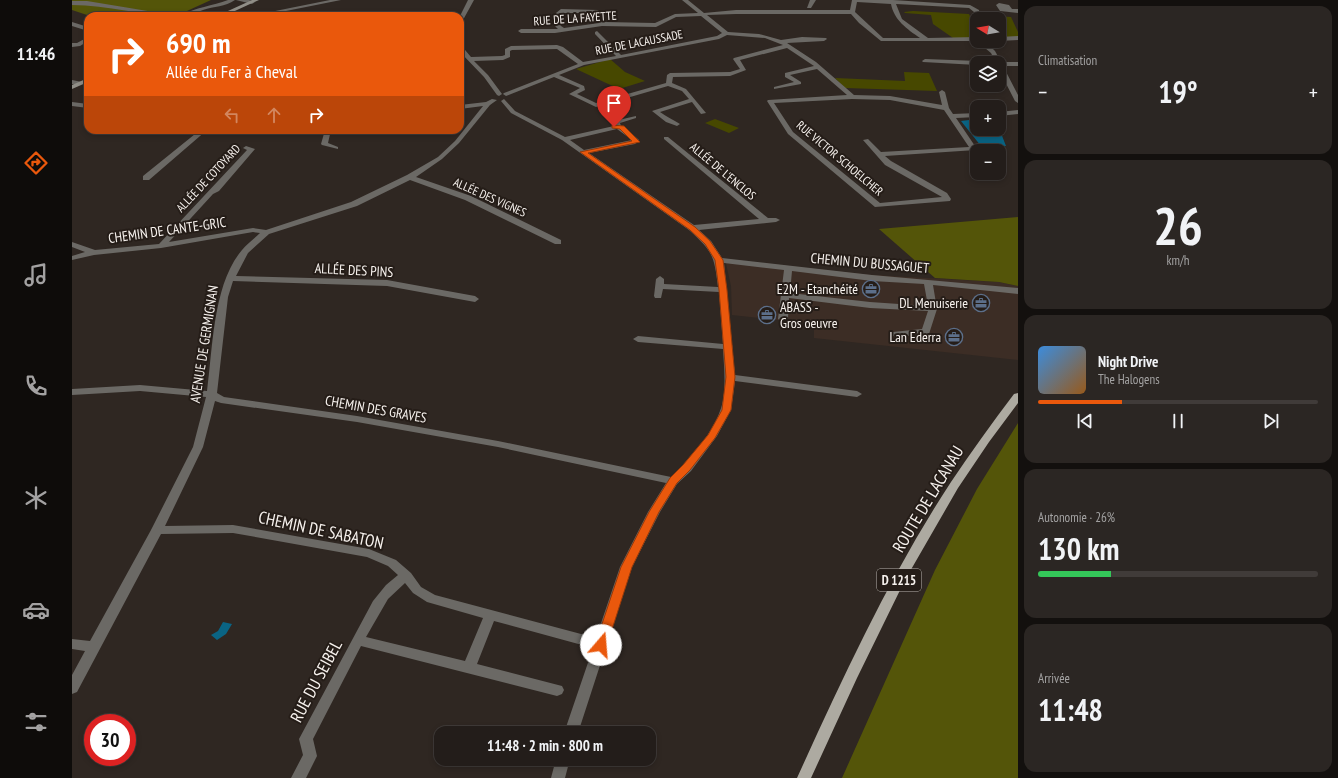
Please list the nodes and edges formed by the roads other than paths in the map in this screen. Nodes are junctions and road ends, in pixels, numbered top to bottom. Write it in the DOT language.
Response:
graph roads {
  1 [pos="232,0"];
  2 [pos="240,0"];
  3 [pos="338,0"];
  4 [pos="470,0"];
  5 [pos="685,0"];
  6 [pos="813,0"];
  7 [pos="855,0"];
  8 [pos="254,1"];
  9 [pos="893,2"];
  10 [pos="72,3"];
  11 [pos="971,5"];
  12 [pos="809,7"];
  13 [pos="1010,10"];
  14 [pos="1018,11"];
  15 [pos="147,12"];
  16 [pos="194,12"];
  17 [pos="229,12"];
  18 [pos="274,12"];
  19 [pos="464,12"];
  20 [pos="852,12"];
  21 [pos="702,14"];
  22 [pos="72,24"];
  23 [pos="602,24"];
  24 [pos="84,28"];
  25 [pos="564,30"];
  26 [pos="521,31"];
  27 [pos="598,33"];
  28 [pos="726,34"];
  29 [pos="1018,38"];
  30 [pos="824,39"];
  31 [pos="970,39"];
  32 [pos="1006,39"];
  33 [pos="927,40"];
  34 [pos="780,42"];
  35 [pos="787,46"];
  36 [pos="988,48"];
  37 [pos="994,48"];
  38 [pos="464,52"];
  39 [pos="994,52"];
  40 [pos="619,56"];
  41 [pos="996,56"];
  42 [pos="470,60"];
  43 [pos="925,61"];
  44 [pos="970,63"];
  45 [pos="582,64"];
  46 [pos="1006,64"];
  47 [pos="1018,64"];
  48 [pos="817,67"];
  49 [pos="554,74"];
  50 [pos="1006,78"];
  51 [pos="72,82"];
  52 [pos="84,82"];
  53 [pos="80,83"];
  54 [pos="668,84"];
  55 [pos="72,87"];
  56 [pos="776,88"];
  57 [pos="942,92"];
  58 [pos="498,98"];
  59 [pos="855,98"];
  60 [pos="693,100"];
  61 [pos="1018,101"];
  62 [pos="72,104"];
  63 [pos="84,106"];
  64 [pos="464,106"];
  65 [pos="946,108"];
  66 [pos="1018,112"];
  67 [pos="703,113"];
  68 [pos="1006,113"];
  69 [pos="970,116"];
  70 [pos="634,117"];
  71 [pos="952,117"];
  72 [pos="677,124"];
  73 [pos="617,127"];
  74 [pos="199,134"];
  75 [pos="327,134"];
  76 [pos="666,138"];
  77 [pos="564,139"];
  78 [pos="866,140"];
  79 [pos="246,148"];
  80 [pos="336,148"];
  81 [pos="583,152"];
  82 [pos="879,154"];
  83 [pos="410,177"];
  84 [pos="146,178"];
  85 [pos="776,220"];
  86 [pos="766,221"];
  87 [pos="692,228"];
  88 [pos="266,232"];
  89 [pos="558,242"];
  90 [pos="72,244"];
  91 [pos="162,246"];
  92 [pos="94,253"];
  93 [pos="72,258"];
  94 [pos="719,260"];
  95 [pos="788,268"];
  96 [pos="230,278"];
  97 [pos="928,282"];
  98 [pos="723,290"];
  99 [pos="1018,291"];
  100 [pos="785,295"];
  101 [pos="658,296"];
  102 [pos="475,299"];
  103 [pos="933,309"];
  104 [pos="783,319"];
  105 [pos="896,334"];
  106 [pos="638,339"];
  107 [pos="727,347"];
  108 [pos="730,377"];
  109 [pos="72,392"];
  110 [pos="212,394"];
  111 [pos="857,394"];
  112 [pos="1018,396"];
  113 [pos="673,480"];
  114 [pos="156,530"];
  115 [pos="406,576"];
  116 [pos="490,616"];
  117 [pos="358,640"];
  118 [pos="72,644"];
  119 [pos="601,645"];
  120 [pos="94,647"];
  121 [pos="469,668"];
  122 [pos="72,688"];
  123 [pos="557,690"];
  124 [pos="573,726"];
  125 [pos="561,766"];
  126 [pos="298,778"];
  127 [pos="558,778"];
  128 [pos="804,778"];
  1 -- 16 [label="street"];
  2 -- 8 [label="street"];
  3 -- 18 [label="street"];
  4 -- 19 [label="street"];
  5 -- 21 [label="street"];
  6 -- 12 [label="street"];
  7 -- 9 [label="street"];
  7 -- 20 [label="street"];
  8 -- 17 [label="main road"];
  9 -- 11 [label="street"];
  9 -- 33 [label="street"];
  10 -- 15 [label="street"];
  13 -- 14 [label="street"];
  20 -- 21 [label="street, RUE DE LA FAYETTE"];
  20 -- 33 [label="street"];
  21 -- 23 [label="street, RUE DE LA FAYETTE"];
  21 -- 28 [label="street"];
  22 -- 24 [label="street"];
  23 -- 25 [label="street, RUE DE LA FAYETTE"];
  23 -- 25 [label="street"];
  25 -- 26 [label="street, RUE DE LA FAYETTE"];
  27 -- 40 [label="street"];
  28 -- 34 [label="street"];
  28 -- 40 [label="street, RUE DE LACAUSSADE"];
  29 -- 32 [label="street"];
  30 -- 34 [label="street"];
  31 -- 33 [label="street"];
  34 -- 35 [label="street"];
  35 -- 48 [label="street"];
  35 -- 54 [label="street"];
  36 -- 39 [label="street"];
  37 -- 39 [label="street"];
  38 -- 42 [label="street"];
  39 -- 41 [label="street"];
  40 -- 45 [label="street, RUE DE LACAUSSADE"];
  42 -- 45 [label="street"];
  42 -- 58 [label="street"];
  43 -- 44 [label="street"];
  45 -- 49 [label="street, RUE DE LACAUSSADE"];
  46 -- 47 [label="street"];
  48 -- 56 [label="street"];
  48 -- 59 [label="street"];
  49 -- 54 [label="street"];
  49 -- 58 [label="street, RUE DE LACAUSSADE"];
  50 -- 61 [label="street"];
  51 -- 53 [label="street"];
  52 -- 53 [label="main road"];
  53 -- 55 [label="main road"];
  54 -- 60 [label="street"];
  57 -- 65 [label="street"];
  58 -- 64 [label="street"];
  58 -- 77 [label="street"];
  58 -- 83 [label="street, AVENUE DE GERMIGNAN"];
  59 -- 65 [label="street"];
  59 -- 82 [label="street, RUE VICTOR SCHOELCHER"];
  60 -- 67 [label="street"];
  60 -- 72 [label="street"];
  62 -- 63 [label="street"];
  65 -- 71 [label="street"];
  66 -- 68 [label="street"];
  69 -- 71 [label="street"];
  70 -- 73 [label="street"];
  71 -- 82 [label="street, RUE VICTOR SCHOELCHER"];
  73 -- 77 [label="street"];
  73 -- 81 [label="street"];
  74 -- 84 [label="street"];
  75 -- 80 [label="street"];
  76 -- 86 [label="street, ALLÉE DE L'ENCLOS"];
  77 -- 81 [label="street"];
  78 -- 82 [label="street, RUE VICTOR SCHOELCHER"];
  79 -- 91 [label="street, ALLÉE DE COTOYARD"];
  81 -- 87 [label="street"];
  83 -- 88 [label="street, AVENUE DE GERMIGNAN"];
  83 -- 89 [label="street, ALLÉE DES VIGNES"];
  85 -- 86 [label="street"];
  86 -- 87 [label="street"];
  87 -- 94 [label="street"];
  88 -- 91 [label="street, CHEMIN DE CANTE-GRIC"];
  88 -- 96 [label="street, AVENUE DE GERMIGNAN"];
  90 -- 92 [label="street"];
  91 -- 92 [label="street, CHEMIN DE CANTE-GRIC"];
  92 -- 93 [label="street, CHEMIN DE CANTE-GRIC"];
  94 -- 95 [label="street, CHEMIN DU BUSSAGUET"];
  94 -- 98 [label="street"];
  95 -- 97 [label="street, CHEMIN DU BUSSAGUET"];
  95 -- 100 [label="street"];
  96 -- 102 [label="street, ALLÉE DES PINS"];
  96 -- 110 [label="street, AVENUE DE GERMIGNAN"];
  97 -- 99 [label="street, CHEMIN DU BUSSAGUET"];
  97 -- 103 [label="street"];
  98 -- 101 [label="street"];
  98 -- 107 [label="street"];
  100 -- 103 [label="street"];
  100 -- 104 [label="street"];
  103 -- 105 [label="street"];
  106 -- 107 [label="street"];
  107 -- 108 [label="street"];
  108 -- 111 [label="street"];
  108 -- 113 [label="street"];
  109 -- 110 [label="street, CHEMIN DES GRAVES"];
  110 -- 113 [label="street, CHEMIN DES GRAVES"];
  110 -- 114 [label="street, AVENUE DE GERMIGNAN"];
  112 -- 128 [label="main road, ROUTE DE LACANAU / D 1215"];
  113 -- 119 [label="street"];
  114 -- 115 [label="street, CHEMIN DE SABATON"];
  114 -- 120 [label="street, AVENUE DE GERMIGNAN"];
  115 -- 116 [label="street, CHEMIN DE SABATON"];
  115 -- 117 [label="street"];
  116 -- 119 [label="street, CHEMIN DE SABATON"];
  116 -- 121 [label="street"];
  117 -- 121 [label="street, RUE DU SEIBEL"];
  117 -- 126 [label="street, RUE DU SEIBEL"];
  118 -- 120 [label="street"];
  119 -- 124 [label="street"];
  120 -- 122 [label="street, AVENUE DE GERMIGNAN"];
  121 -- 123 [label="street, RUE DU SEIBEL"];
  125 -- 127 [label="street"];
}
